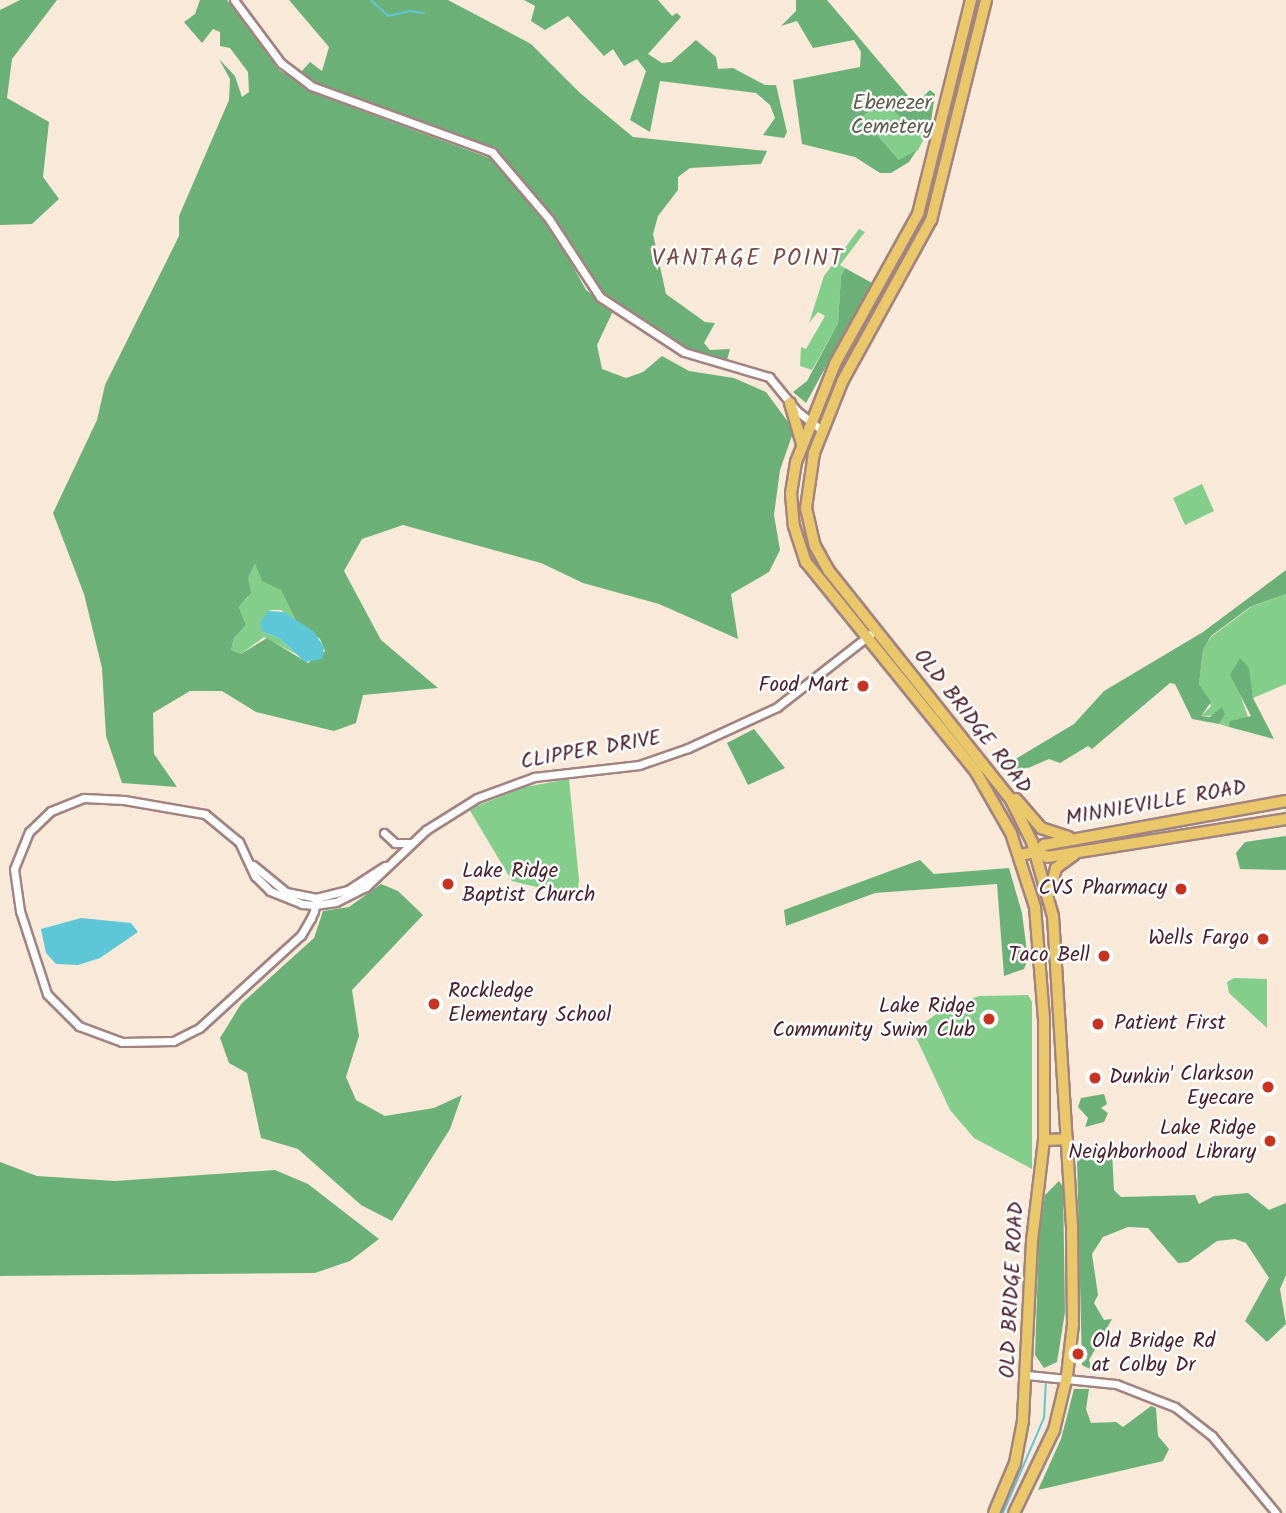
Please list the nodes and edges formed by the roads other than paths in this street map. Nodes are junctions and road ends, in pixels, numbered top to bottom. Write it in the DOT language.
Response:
graph roads {
  1 [pos="234,0"];
  2 [pos="971,0"];
  3 [pos="986,0"];
  4 [pos="790,403"];
  5 [pos="811,422"];
  6 [pos="823,431"];
  7 [pos="802,445"];
  8 [pos="876,630"];
  9 [pos="866,639"];
  10 [pos="998,780"];
  11 [pos="1286,801"];
  12 [pos="1286,819"];
  13 [pos="384,833"];
  14 [pos="1080,838"];
  15 [pos="411,843"];
  16 [pos="1081,851"];
  17 [pos="1036,852"];
  18 [pos="1020,855"];
  19 [pos="315,901"];
  20 [pos="1050,903"];
  21 [pos="1067,1139"];
  22 [pos="1044,1140"];
  23 [pos="1027,1375"];
  24 [pos="1067,1376"];
  25 [pos="994,1513"];
  26 [pos="1014,1513"];
  27 [pos="1276,1513"];
  1 -- 4 [label="street"];
  2 -- 5 [label="main road, OLD BRIDGE ROAD"];
  3 -- 6 [label="main road, OLD BRIDGE ROAD"];
  4 -- 5 [label="street"];
  4 -- 7 [label="main road"];
  5 -- 6 [label="street"];
  5 -- 7 [label="main road, OLD BRIDGE ROAD"];
  6 -- 8 [label="main road, OLD BRIDGE ROAD"];
  7 -- 9 [label="main road, OLD BRIDGE ROAD"];
  8 -- 9 [label="street, CLIPPER DRIVE"];
  8 -- 10 [label="main road, OLD BRIDGE ROAD"];
  9 -- 15 [label="street, CLIPPER DRIVE"];
  9 -- 18 [label="main road, OLD BRIDGE ROAD"];
  10 -- 14 [label="main road"];
  10 -- 17 [label="main road, OLD BRIDGE ROAD"];
  11 -- 14 [label="main road, MINNIEVILLE ROAD"];
  12 -- 16 [label="main road, MINNIEVILLE ROAD"];
  13 -- 15 [label="street"];
  14 -- 17 [label="main road, MINNIEVILLE ROAD"];
  15 -- 19 [label="street, CLIPPER DRIVE"];
  16 -- 17 [label="main road, MINNIEVILLE ROAD"];
  16 -- 20 [label="main road"];
  17 -- 18 [label="main road, MINNIEVILLE ROAD"];
  17 -- 20 [label="main road, OLD BRIDGE ROAD"];
  18 -- 22 [label="main road, OLD BRIDGE ROAD"];
  19 -- 19 [label="street"];
  20 -- 21 [label="main road, OLD BRIDGE ROAD"];
  21 -- 22 [label="main road"];
  21 -- 24 [label="main road, OLD BRIDGE ROAD"];
  22 -- 23 [label="main road, OLD BRIDGE ROAD"];
  23 -- 24 [label="street"];
  23 -- 25 [label="main road, OLD BRIDGE ROAD"];
  24 -- 26 [label="main road, OLD BRIDGE ROAD"];
  24 -- 27 [label="street"];
}
